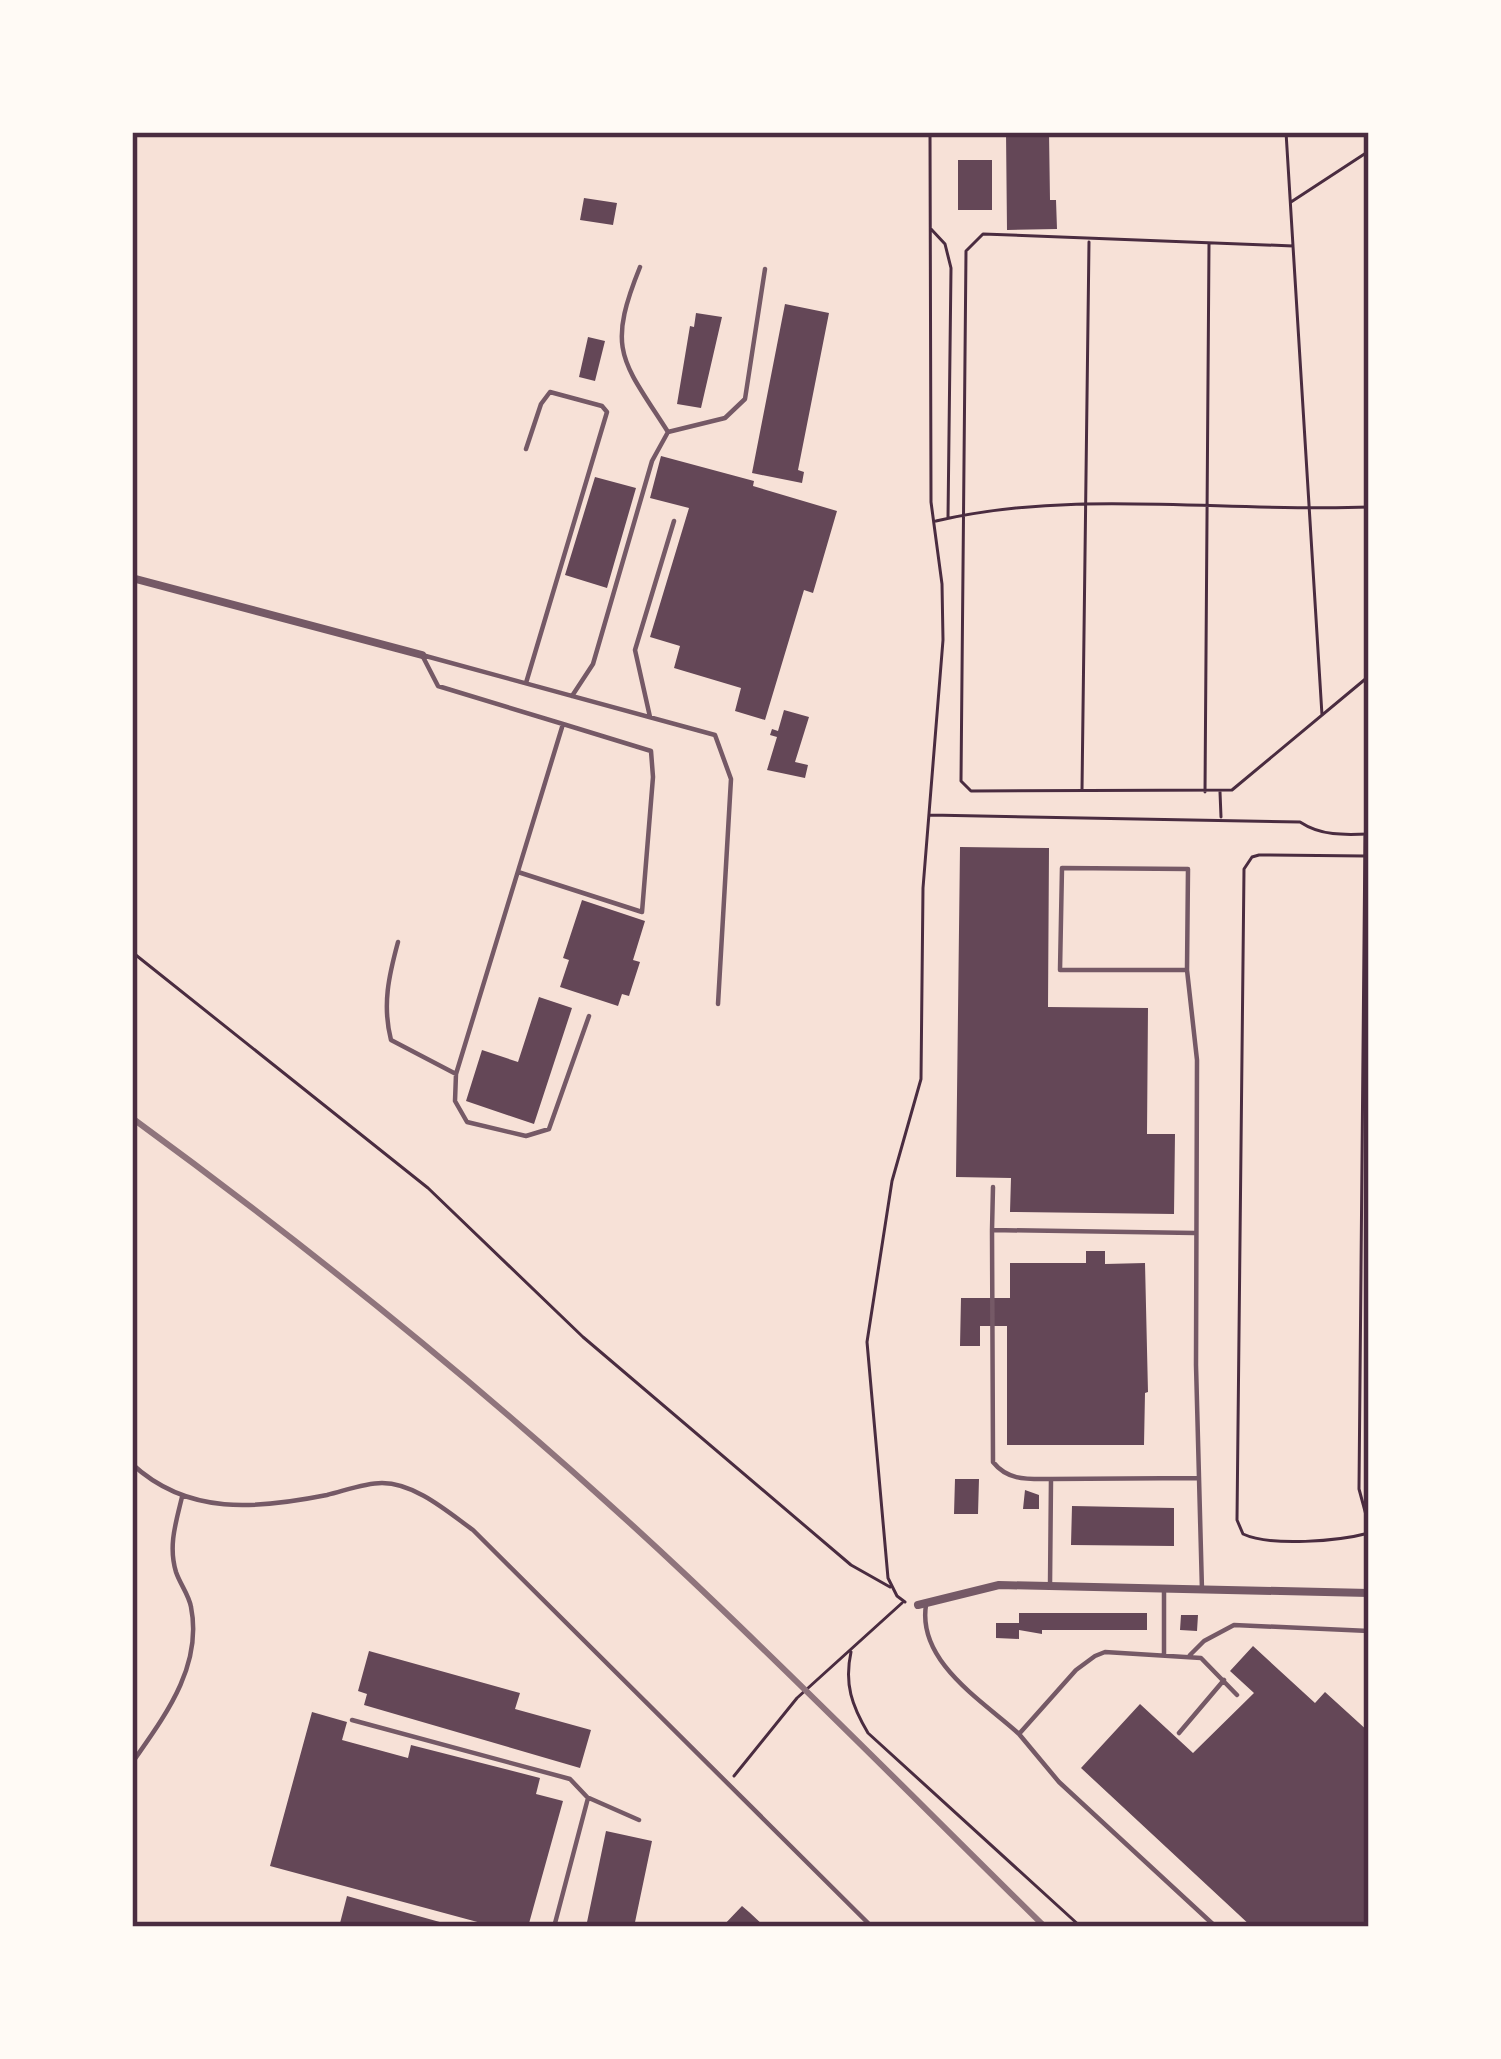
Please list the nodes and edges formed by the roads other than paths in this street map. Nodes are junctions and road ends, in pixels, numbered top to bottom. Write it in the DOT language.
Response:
graph roads {
  1 [pos="640,267"];
  2 [pos="765,269"];
  3 [pos="668,432"];
  4 [pos="526,449"];
  5 [pos="674,521"];
  6 [pos="132,578"];
  7 [pos="422,655"];
  8 [pos="526,683"];
  9 [pos="572,696"];
  10 [pos="650,717"];
  11 [pos="563,724"];
  12 [pos="518,872"];
  13 [pos="398,942"];
  14 [pos="1187,970"];
  15 [pos="718,1004"];
  16 [pos="589,1016"];
  17 [pos="456,1074"];
  18 [pos="993,1187"];
  19 [pos="992,1230"];
  20 [pos="1196,1233"];
  21 [pos="132,1464"];
  22 [pos="1199,1478"];
  23 [pos="1051,1479"];
  24 [pos="182,1497"];
  25 [pos="1050,1586"];
  26 [pos="1164,1589"];
  27 [pos="1202,1590"];
  28 [pos="1369,1593"];
  29 [pos="922,1605"];
  30 [pos="1369,1631"];
  31 [pos="1164,1654"];
  32 [pos="1190,1655"];
  33 [pos="1224,1680"];
  34 [pos="1237,1695"];
  35 [pos="352,1720"];
  36 [pos="1179,1733"];
  37 [pos="1019,1734"];
  38 [pos="132,1763"];
  39 [pos="588,1798"];
  40 [pos="639,1820"];
  41 [pos="554,1927"];
  42 [pos="872,1927"];
  43 [pos="1216,1927"];
  1 -- 3 [label="lane"];
  2 -- 3 [label="lane"];
  3 -- 9 [label="lane"];
  4 -- 8 [label="lane"];
  5 -- 10 [label="lane"];
  6 -- 7 [label="street"];
  7 -- 8 [label="lane"];
  7 -- 11 [label="lane"];
  8 -- 9 [label="lane"];
  9 -- 10 [label="lane"];
  10 -- 15 [label="lane"];
  11 -- 12 [label="lane"];
  11 -- 12 [label="lane"];
  12 -- 17 [label="lane"];
  13 -- 17 [label="lane"];
  14 -- 14 [label="lane"];
  14 -- 20 [label="lane"];
  16 -- 17 [label="lane"];
  18 -- 19 [label="lane"];
  19 -- 20 [label="lane"];
  19 -- 23 [label="lane"];
  20 -- 22 [label="lane"];
  21 -- 24 [label="lane"];
  22 -- 23 [label="lane"];
  22 -- 27 [label="lane"];
  23 -- 25 [label="lane"];
  24 -- 38 [label="lane"];
  24 -- 42 [label="lane"];
  25 -- 26 [label="street"];
  25 -- 29 [label="street"];
  26 -- 27 [label="street"];
  26 -- 31 [label="lane"];
  27 -- 28 [label="street"];
  29 -- 37 [label="lane"];
  30 -- 32 [label="lane"];
  31 -- 32 [label="lane"];
  31 -- 37 [label="lane"];
  32 -- 33 [label="lane"];
  33 -- 34 [label="lane"];
  33 -- 36 [label="lane"];
  35 -- 39 [label="lane"];
  37 -- 43 [label="lane"];
  39 -- 40 [label="lane"];
  39 -- 41 [label="lane"];
}
